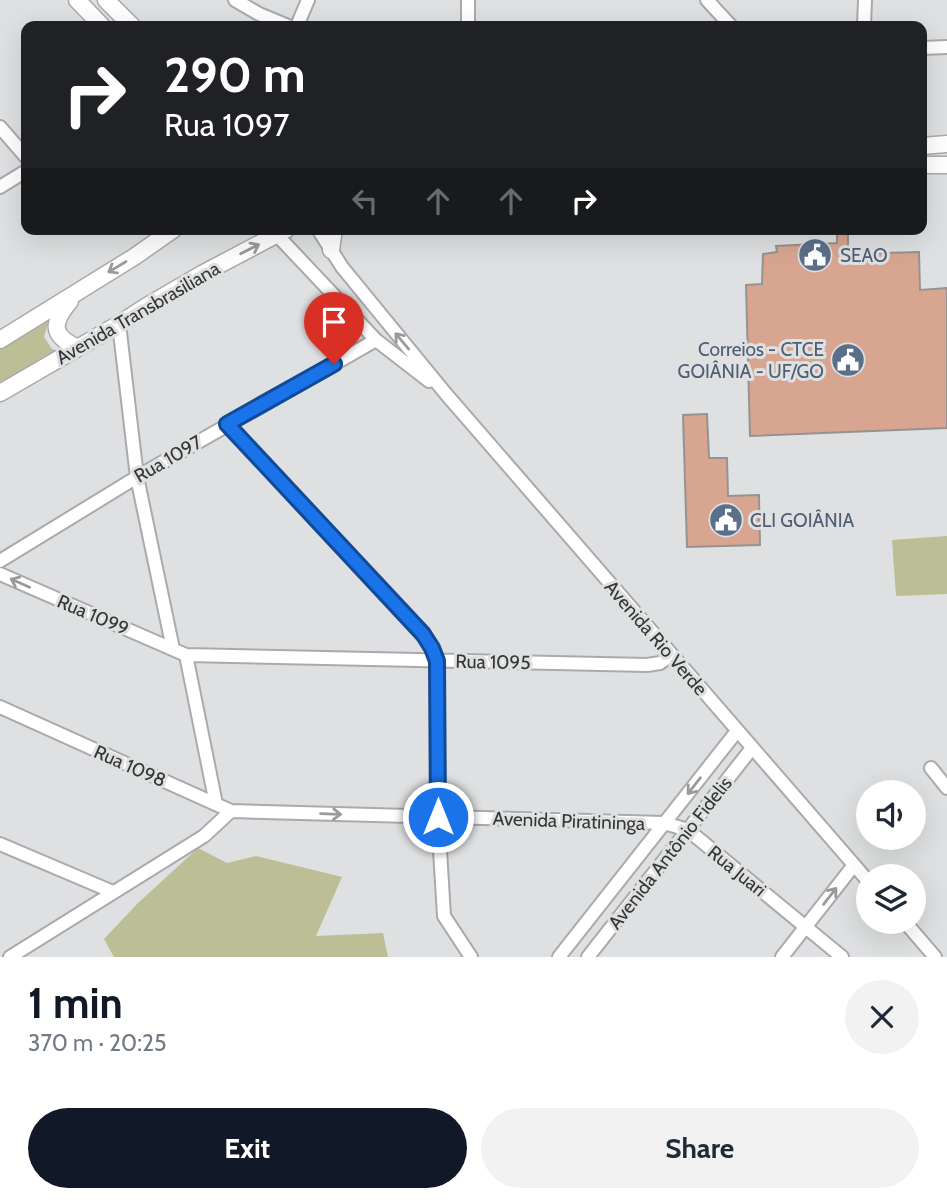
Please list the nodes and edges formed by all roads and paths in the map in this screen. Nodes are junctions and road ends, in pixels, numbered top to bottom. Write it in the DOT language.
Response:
graph roads {
  1 [pos="77,0"];
  2 [pos="106,0"];
  3 [pos="235,0"];
  4 [pos="307,0"];
  5 [pos="468,0"];
  6 [pos="707,0"];
  7 [pos="865,0"];
  8 [pos="97,21"];
  9 [pos="127,21"];
  10 [pos="276,21"];
  11 [pos="299,21"];
  12 [pos="468,21"];
  13 [pos="726,21"];
  14 [pos="864,21"];
  15 [pos="947,47"];
  16 [pos="927,48"];
  17 [pos="0,127"];
  18 [pos="947,144"];
  19 [pos="927,146"];
  20 [pos="21,151"];
  21 [pos="927,165"];
  22 [pos="947,165"];
  23 [pos="21,174"];
  24 [pos="0,187"];
  25 [pos="165,235"];
  26 [pos="272,235"];
  27 [pos="283,235"];
  28 [pos="322,235"];
  29 [pos="333,235"];
  30 [pos="331,250"];
  31 [pos="78,291"];
  32 [pos="119,324"];
  33 [pos="0,340"];
  34 [pos="376,341"];
  35 [pos="78,348"];
  36 [pos="0,393"];
  37 [pos="446,394"];
  38 [pos="227,424"];
  39 [pos="136,477"];
  40 [pos="0,561"];
  41 [pos="0,574"];
  42 [pos="173,649"];
  43 [pos="186,655"];
  44 [pos="671,655"];
  45 [pos="437,661"];
  46 [pos="0,707"];
  47 [pos="737,731"];
  48 [pos="752,748"];
  49 [pos="930,768"];
  50 [pos="947,788"];
  51 [pos="216,804"];
  52 [pos="231,811"];
  53 [pos="263,811"];
  54 [pos="438,817"];
  55 [pos="664,823"];
  56 [pos="688,830"];
  57 [pos="0,844"];
  58 [pos="854,865"];
  59 [pos="856,867"];
  60 [pos="113,892"];
  61 [pos="806,927"];
  62 [pos="915,934"];
  63 [pos="10,957"];
  64 [pos="471,957"];
  65 [pos="559,957"];
  66 [pos="588,957"];
  67 [pos="782,957"];
  68 [pos="842,957"];
  69 [pos="935,957"];
  1 -- 8 [label="main road"];
  2 -- 9 [label="main road"];
  3 -- 10 [label="street"];
  4 -- 11 [label="street"];
  5 -- 12 [label="street"];
  6 -- 13 [label="street"];
  7 -- 14 [label="street"];
  15 -- 16 [label="street"];
  17 -- 20 [label="street"];
  18 -- 19 [label="main road"];
  21 -- 22 [label="main road"];
  23 -- 24 [label="street"];
  25 -- 31 [label="main road, one-way"];
  32 -- 26 [label="main road, Avenida Transbrasiliana, one-way"];
  27 -- 34 [label="street, Avenida Rio Verde"];
  28 -- 30 [label="street, Avenida Rio Verde"];
  29 -- 30 [label="main road"];
  37 -- 30 [label="street, Avenida Rio Verde, one-way"];
  31 -- 33 [label="main road"];
  31 -- 35 [label="main road"];
  32 -- 35 [label="main road, Avenida Transbrasiliana"];
  32 -- 39 [label="street"];
  34 -- 37 [label="street, Avenida Rio Verde"];
  34 -- 38 [label="street, Rua 1097"];
  35 -- 36 [label="main road, Avenida Transbrasiliana"];
  37 -- 44 [label="street, Avenida Rio Verde"];
  38 -- 39 [label="street, Rua 1097"];
  38 -- 45 [label="street"];
  39 -- 40 [label="street, Rua 1097"];
  39 -- 42 [label="street"];
  42 -- 41 [label="street, Rua 1099, one-way"];
  42 -- 43 [label="street, Rua 1099"];
  43 -- 45 [label="street, Rua 1095"];
  43 -- 51 [label="street"];
  44 -- 45 [label="street, Rua 1095"];
  44 -- 47 [label="street, Avenida Rio Verde"];
  45 -- 54 [label="street"];
  46 -- 51 [label="street, Rua 1098"];
  47 -- 48 [label="street, Avenida Rio Verde"];
  47 -- 55 [label="street, Avenida Antônio Fidelis, one-way"];
  48 -- 56 [label="street, Avenida Antônio Fidelis"];
  48 -- 58 [label="street, Avenida Rio Verde"];
  49 -- 50 [label="street"];
  51 -- 52 [label="street, Rua 1098"];
  52 -- 53 [label="street, Rua 1098"];
  52 -- 60 [label="street"];
  53 -- 54 [label="street, Avenida Piratininga, one-way"];
  54 -- 55 [label="street, Avenida Piratininga"];
  54 -- 64 [label="street"];
  55 -- 56 [label="street, Rua Juari"];
  55 -- 65 [label="street, Avenida Antônio Fidelis"];
  56 -- 61 [label="street, Rua Juari"];
  56 -- 66 [label="street, Avenida Antônio Fidelis"];
  57 -- 60 [label="street"];
  58 -- 59 [label="street, Avenida Rio Verde"];
  61 -- 58 [label="street, one-way"];
  60 -- 63 [label="street"];
  61 -- 67 [label="street"];
  61 -- 68 [label="street, Rua Juari"];
  62 -- 69 [label="street"];
}
